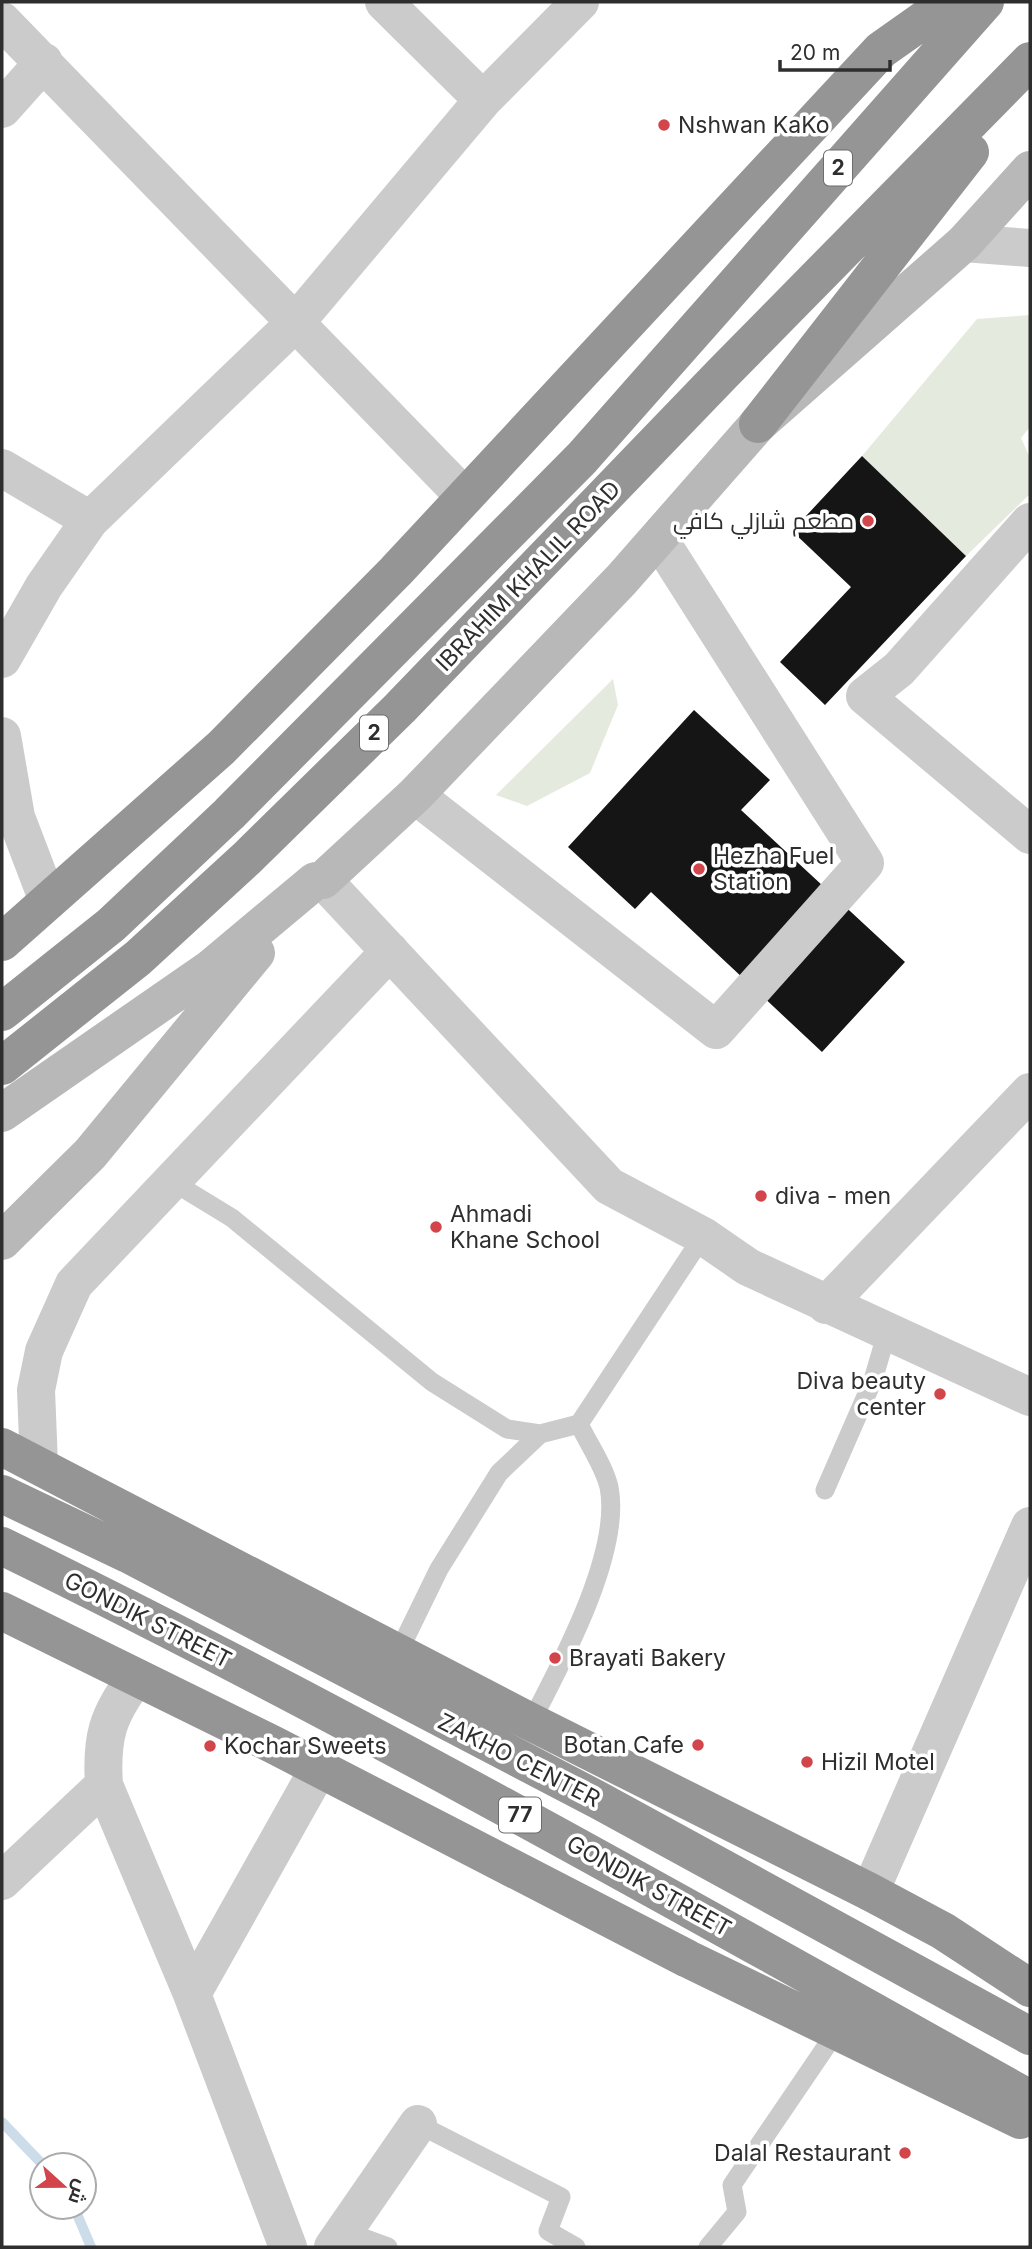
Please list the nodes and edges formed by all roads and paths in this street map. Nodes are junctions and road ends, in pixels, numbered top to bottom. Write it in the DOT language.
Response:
graph roads {
  1 [pos="384,2"];
  2 [pos="580,2"];
  3 [pos="949,2"];
  4 [pos="985,2"];
  5 [pos="2,21"];
  6 [pos="1030,61"];
  7 [pos="44,62"];
  8 [pos="1030,75"];
  9 [pos="483,100"];
  10 [pos="2,109"];
  11 [pos="1030,170"];
  12 [pos="964,243"];
  13 [pos="1030,248"];
  14 [pos="296,322"];
  15 [pos="758,424"];
  16 [pos="2,468"];
  17 [pos="465,497"];
  18 [pos="90,520"];
  19 [pos="1030,522"];
  20 [pos="659,539"];
  21 [pos="2,659"];
  22 [pos="2,736"];
  23 [pos="415,795"];
  24 [pos="9,819"];
  25 [pos="1030,835"];
  26 [pos="319,880"];
  27 [pos="48,901"];
  28 [pos="2,942"];
  29 [pos="390,951"];
  30 [pos="2,1012"];
  31 [pos="2,1066"];
  32 [pos="1030,1092"];
  33 [pos="2,1113"];
  34 [pos="173,1182"];
  35 [pos="703,1236"];
  36 [pos="2,1241"];
  37 [pos="825,1305"];
  38 [pos="887,1332"];
  39 [pos="1030,1397"];
  40 [pos="579,1424"];
  41 [pos="540,1434"];
  42 [pos="2,1447"];
  43 [pos="39,1465"];
  44 [pos="825,1490"];
  45 [pos="2,1494"];
  46 [pos="1030,1526"];
  47 [pos="2,1546"];
  48 [pos="2,1611"];
  49 [pos="398,1653"];
  50 [pos="135,1679"];
  51 [pos="531,1722"];
  52 [pos="319,1768"];
  53 [pos="104,1785"];
  54 [pos="2,1881"];
  55 [pos="870,1892"];
  56 [pos="1030,1988"];
  57 [pos="192,1994"];
  58 [pos="836,2032"];
  59 [pos="1030,2036"];
  60 [pos="1030,2099"];
  61 [pos="418,2124"];
  62 [pos="1030,2125"];
  63 [pos="339,2239"];
  64 [pos="288,2247"];
  65 [pos="388,2247"];
  66 [pos="576,2247"];
  67 [pos="708,2247"];
  1 -- 9 [label="street"];
  2 -- 9 [label="street"];
  3 -- 17 [label="highway, 2"];
  4 -- 30 [label="highway, IBRAHIM KHALIL ROAD / 2"];
  5 -- 7 [label="street"];
  6 -- 31 [label="highway, IBRAHIM KHALIL ROAD / 2"];
  7 -- 10 [label="street"];
  7 -- 14 [label="street"];
  8 -- 15 [label="highway"];
  9 -- 14 [label="street"];
  11 -- 12 [label="main road"];
  12 -- 13 [label="street"];
  12 -- 15 [label="main road"];
  14 -- 17 [label="street"];
  14 -- 18 [label="street"];
  15 -- 20 [label="main road"];
  16 -- 18 [label="street"];
  17 -- 27 [label="highway, 2"];
  18 -- 21 [label="street"];
  19 -- 25 [label="street"];
  20 -- 23 [label="main road"];
  20 -- 23 [label="street"];
  22 -- 24 [label="street"];
  23 -- 26 [label="main road"];
  24 -- 27 [label="street"];
  26 -- 29 [label="street"];
  26 -- 33 [label="main road"];
  26 -- 36 [label="main road"];
  27 -- 28 [label="highway, 2"];
  29 -- 34 [label="street"];
  29 -- 35 [label="street"];
  32 -- 37 [label="street"];
  34 -- 41 [label="lane"];
  34 -- 43 [label="street"];
  35 -- 37 [label="street"];
  35 -- 40 [label="lane"];
  37 -- 38 [label="street"];
  38 -- 39 [label="street"];
  38 -- 44 [label="lane"];
  40 -- 41 [label="lane"];
  40 -- 51 [label="lane"];
  41 -- 49 [label="lane"];
  42 -- 43 [label="highway"];
  43 -- 49 [label="highway"];
  45 -- 59 [label="highway, ZAKHO CENTER / 77"];
  46 -- 55 [label="street"];
  47 -- 60 [label="highway, GONDIK STREET / 77"];
  48 -- 50 [label="highway"];
  49 -- 51 [label="highway"];
  50 -- 52 [label="highway"];
  50 -- 53 [label="street"];
  51 -- 55 [label="highway"];
  52 -- 57 [label="street"];
  52 -- 58 [label="highway"];
  53 -- 54 [label="street"];
  53 -- 57 [label="street"];
  55 -- 56 [label="highway"];
  57 -- 64 [label="street"];
  58 -- 62 [label="highway"];
  58 -- 67 [label="lane"];
  61 -- 63 [label="street"];
  61 -- 66 [label="lane"];
  63 -- 65 [label="lane"];
}
